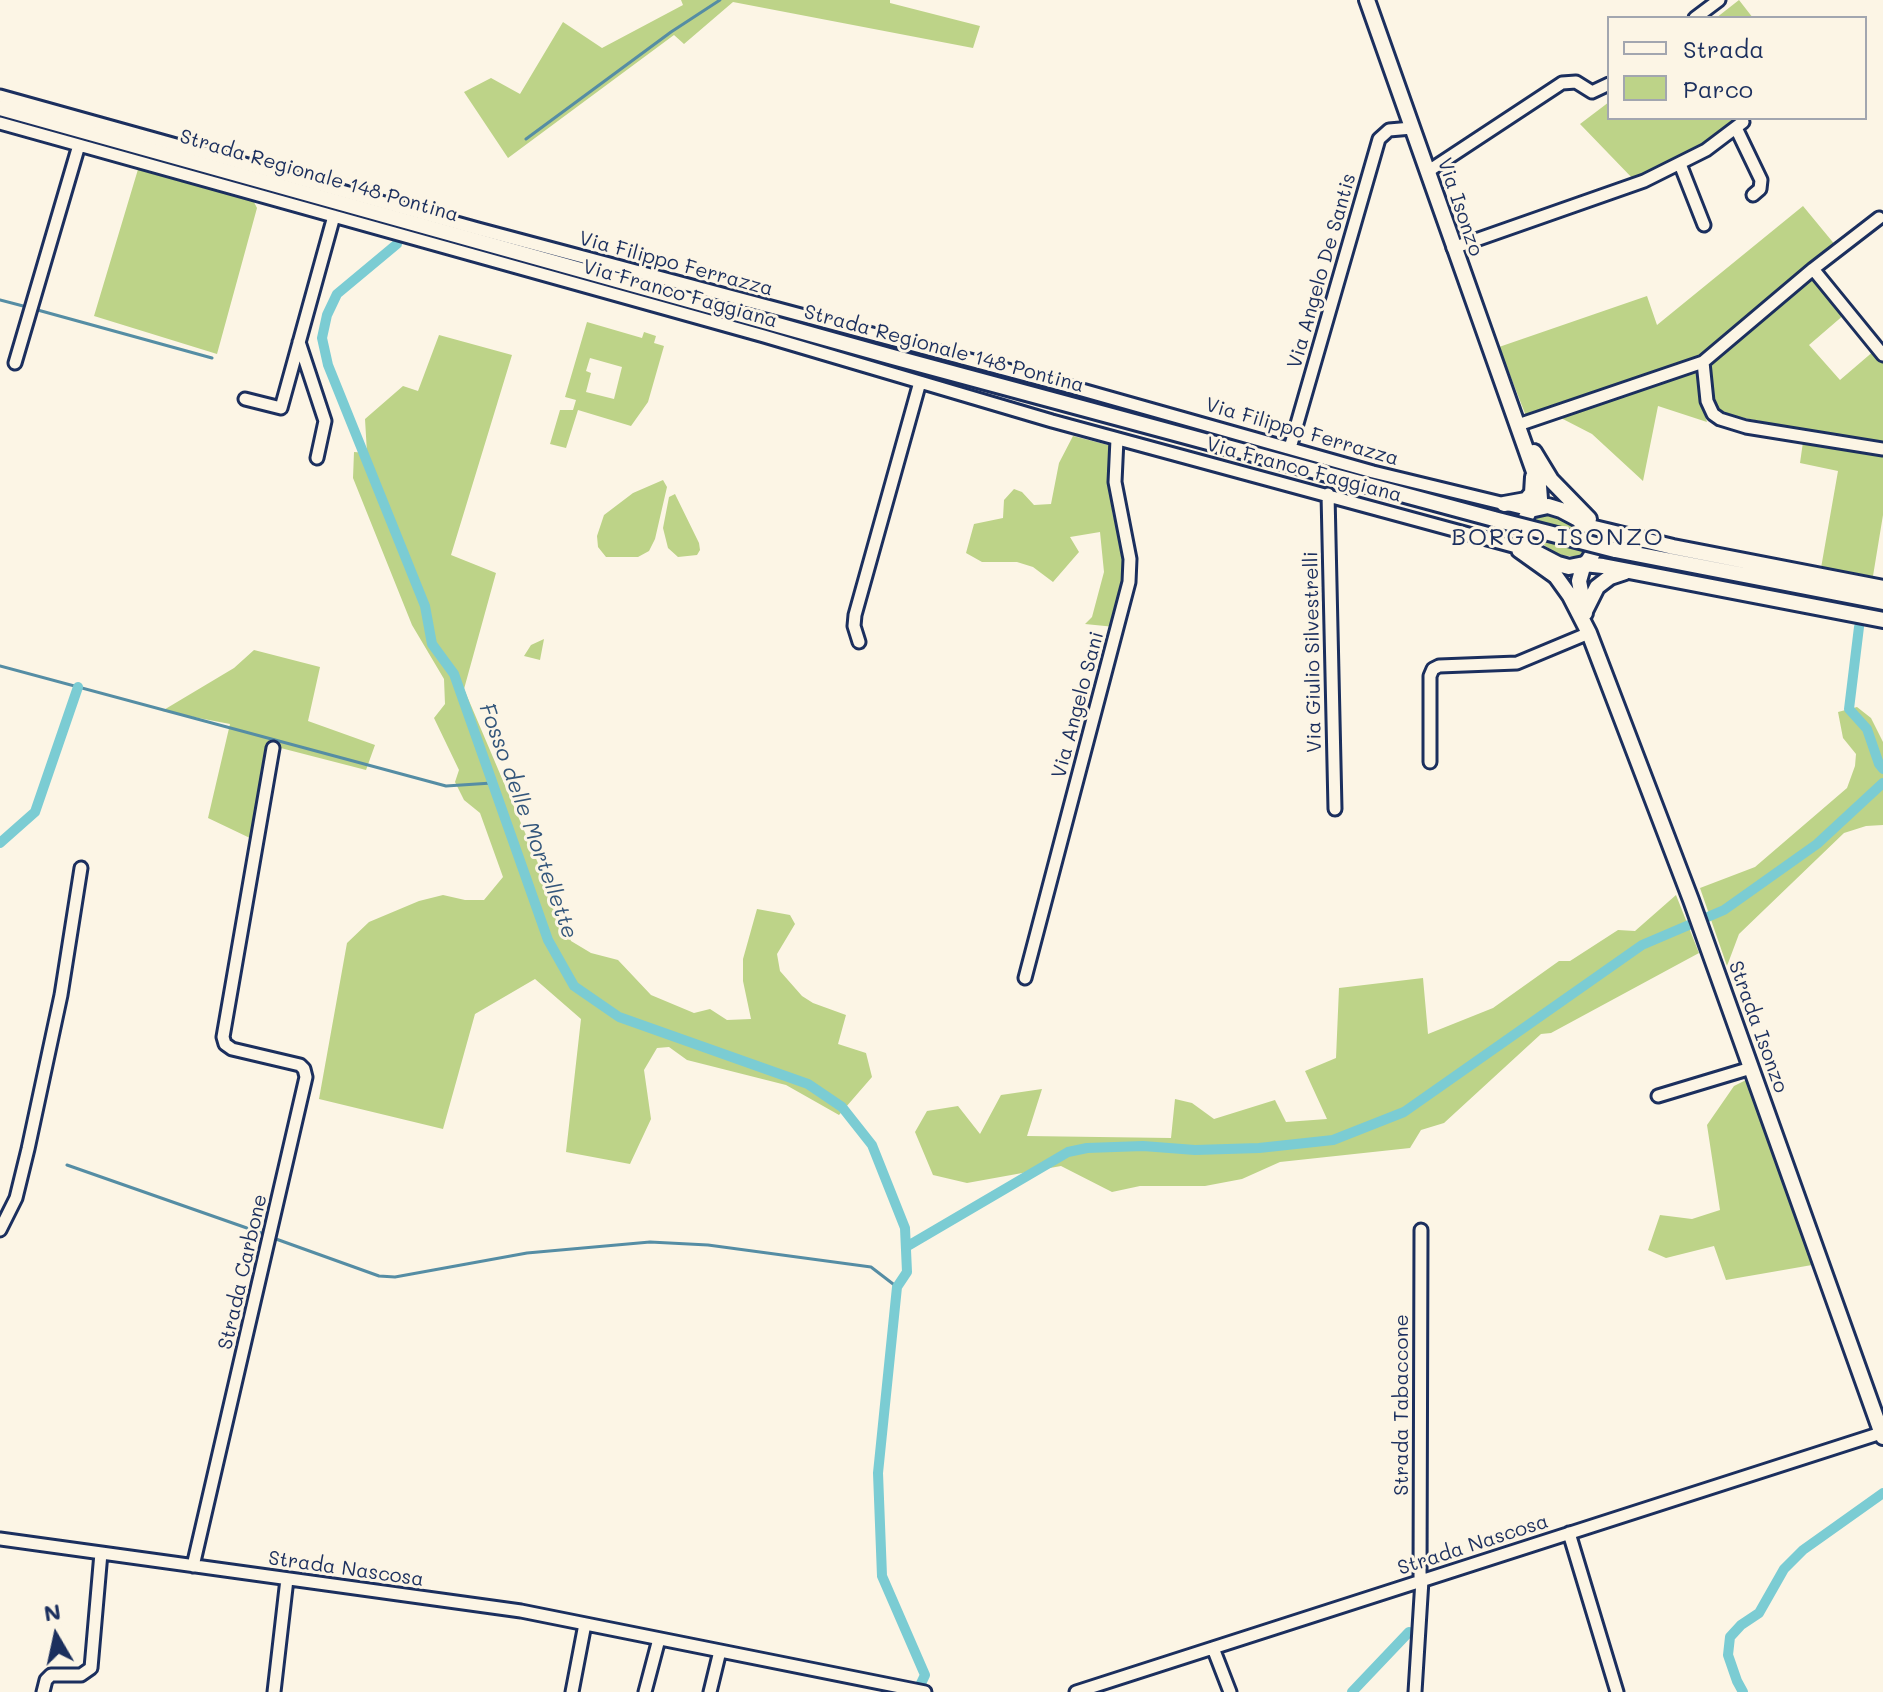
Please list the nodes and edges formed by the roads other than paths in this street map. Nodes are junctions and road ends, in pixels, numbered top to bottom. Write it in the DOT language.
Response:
graph roads {
  1 [pos="1367,0"];
  2 [pos="1719,0"];
  3 [pos="1698,16"];
  4 [pos="1607,85"];
  5 [pos="0,96"];
  6 [pos="0,108"];
  7 [pos="0,123"];
  8 [pos="1412,128"];
  9 [pos="79,145"];
  10 [pos="1680,164"];
  11 [pos="1427,172"];
  12 [pos="1753,195"];
  13 [pos="334,216"];
  14 [pos="1879,218"];
  15 [pos="1704,225"];
  16 [pos="1453,248"];
  17 [pos="1813,269"];
  18 [pos="299,341"];
  19 [pos="1883,355"];
  20 [pos="1703,362"];
  21 [pos="15,363"];
  22 [pos="920,382"];
  23 [pos="245,399"];
  24 [pos="1518,425"];
  25 [pos="1117,439"];
  26 [pos="1290,448"];
  27 [pos="1883,449"];
  28 [pos="317,458"];
  29 [pos="1539,471"];
  30 [pos="1328,494"];
  31 [pos="1504,504"];
  32 [pos="1533,509"];
  33 [pos="1561,510"];
  34 [pos="1586,526"];
  35 [pos="1606,531"];
  36 [pos="1499,542"];
  37 [pos="1539,554"];
  38 [pos="1584,564"];
  39 [pos="1626,572"];
  40 [pos="1558,580"];
  41 [pos="1883,588"];
  42 [pos="1883,602"];
  43 [pos="1585,612"];
  44 [pos="1883,620"];
  45 [pos="1589,633"];
  46 [pos="859,642"];
  47 [pos="273,748"];
  48 [pos="1430,762"];
  49 [pos="1335,809"];
  50 [pos="81,868"];
  51 [pos="1025,978"];
  52 [pos="1751,1068"];
  53 [pos="1658,1096"];
  54 [pos="0,1230"];
  55 [pos="1421,1230"];
  56 [pos="1882,1435"];
  57 [pos="1569,1533"];
  58 [pos="0,1539"];
  59 [pos="101,1553"];
  60 [pos="193,1566"];
  61 [pos="287,1579"];
  62 [pos="1421,1580"];
  63 [pos="585,1624"];
  64 [pos="659,1639"];
  65 [pos="1213,1648"];
  66 [pos="720,1651"];
  67 [pos="43,1692"];
  68 [pos="274,1692"];
  69 [pos="572,1692"];
  70 [pos="645,1692"];
  71 [pos="710,1692"];
  72 [pos="925,1692"];
  73 [pos="1076,1692"];
  74 [pos="1230,1692"];
  75 [pos="1415,1692"];
  76 [pos="1617,1692"];
  1 -- 8 [label="main road, Via Isonzo"];
  2 -- 3 [label="street"];
  4 -- 11 [label="street"];
  5 -- 26 [label="street, Via Filippo Ferrazza"];
  6 -- 42 [label="main road, Strada Regionale 148 Pontina, bridge"];
  7 -- 9 [label="street, Via Franco Faggiana"];
  8 -- 11 [label="main road, Via Isonzo"];
  8 -- 26 [label="street, Via Angelo De Santis"];
  9 -- 13 [label="street, Via Franco Faggiana"];
  9 -- 21 [label="street"];
  10 -- 12 [label="street"];
  10 -- 15 [label="street"];
  10 -- 16 [label="street"];
  11 -- 16 [label="main road, Via Isonzo"];
  13 -- 18 [label="street"];
  13 -- 22 [label="street, Via Franco Faggiana"];
  14 -- 17 [label="street"];
  16 -- 24 [label="main road, Via Isonzo"];
  17 -- 19 [label="street"];
  17 -- 20 [label="street"];
  18 -- 23 [label="street"];
  18 -- 28 [label="street"];
  20 -- 24 [label="street"];
  20 -- 27 [label="street"];
  22 -- 25 [label="street, Via Franco Faggiana"];
  22 -- 46 [label="street"];
  24 -- 29 [label="main road, Via Isonzo"];
  25 -- 30 [label="street, Via Franco Faggiana"];
  25 -- 51 [label="street, Via Angelo Sani"];
  26 -- 31 [label="street, Via Filippo Ferrazza"];
  29 -- 31 [label="main road"];
  29 -- 32 [label="main road"];
  29 -- 33 [label="main road"];
  29 -- 35 [label="main road"];
  30 -- 36 [label="street, Via Franco Faggiana"];
  30 -- 49 [label="street, Via Giulio Silvestrelli"];
  31 -- 32 [label="street, Via Filippo Ferrazza"];
  32 -- 33 [label="main road"];
  32 -- 37 [label="main road"];
  33 -- 34 [label="main road"];
  34 -- 35 [label="main road"];
  34 -- 38 [label="main road"];
  35 -- 41 [label="main road"];
  36 -- 37 [label="street, Via Franco Faggiana"];
  36 -- 40 [label="street"];
  37 -- 38 [label="main road"];
  37 -- 40 [label="main road"];
  38 -- 39 [label="main road"];
  38 -- 43 [label="main road"];
  39 -- 43 [label="main road"];
  39 -- 44 [label="main road"];
  40 -- 45 [label="main road"];
  43 -- 45 [label="main road"];
  45 -- 48 [label="street"];
  45 -- 52 [label="main road, Strada Isonzo"];
  47 -- 60 [label="street, Strada Carbone"];
  50 -- 54 [label="street"];
  52 -- 53 [label="street"];
  52 -- 56 [label="main road, Strada Isonzo"];
  55 -- 62 [label="street, Strada Tabaccone"];
  56 -- 57 [label="street, Strada Nascosa"];
  57 -- 62 [label="street, Strada Nascosa"];
  57 -- 76 [label="street"];
  58 -- 59 [label="street, Strada Nascosa"];
  59 -- 60 [label="street, Strada Nascosa"];
  59 -- 67 [label="street"];
  60 -- 61 [label="street, Strada Nascosa"];
  61 -- 63 [label="street, Strada Nascosa"];
  61 -- 68 [label="street"];
  62 -- 65 [label="street, Strada Nascosa"];
  62 -- 75 [label="street, Strada Tabaccone"];
  63 -- 64 [label="street, Strada Nascosa"];
  63 -- 69 [label="street"];
  64 -- 66 [label="street, Strada Nascosa"];
  64 -- 70 [label="street"];
  65 -- 73 [label="street, Strada Nascosa"];
  65 -- 74 [label="street"];
  66 -- 71 [label="street"];
  66 -- 72 [label="street, Strada Nascosa"];
}
